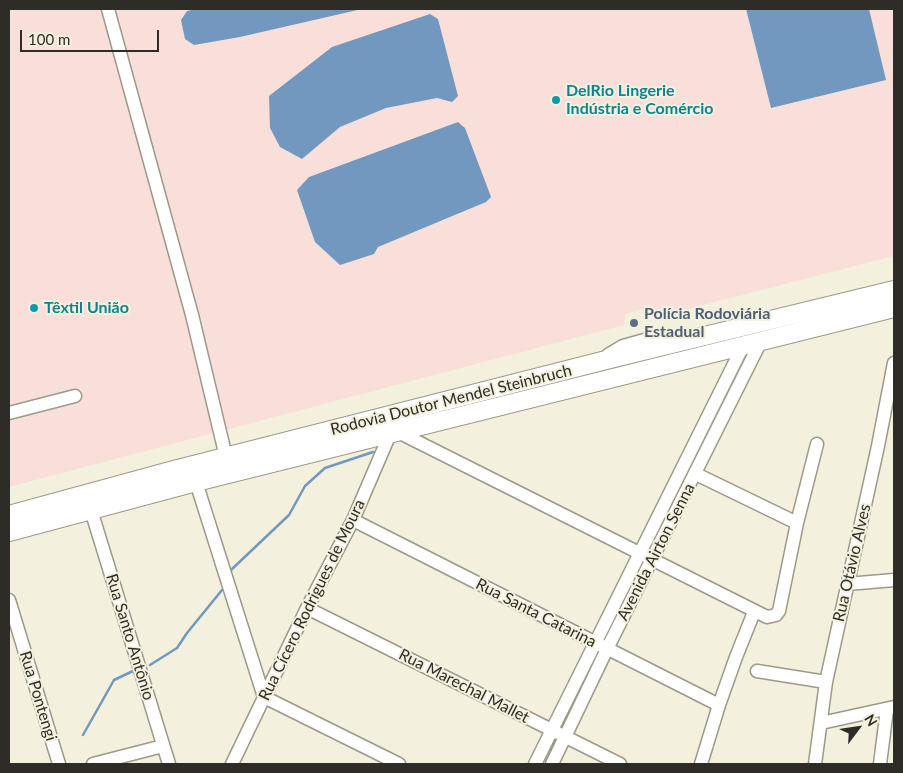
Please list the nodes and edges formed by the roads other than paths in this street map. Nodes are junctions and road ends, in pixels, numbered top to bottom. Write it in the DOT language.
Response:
graph roads {
  1 [pos="108,9"];
  2 [pos="894,290"];
  3 [pos="894,308"];
  4 [pos="761,341"];
  5 [pos="684,342"];
  6 [pos="665,346"];
  7 [pos="743,346"];
  8 [pos="614,358"];
  9 [pos="596,363"];
  10 [pos="894,363"];
  11 [pos="669,364"];
  12 [pos="617,377"];
  13 [pos="75,396"];
  14 [pos="9,413"];
  15 [pos="394,433"];
  16 [pos="817,444"];
  17 [pos="226,457"];
  18 [pos="696,474"];
  19 [pos="196,482"];
  20 [pos="674,484"];
  21 [pos="687,490"];
  22 [pos="91,510"];
  23 [pos="9,514"];
  24 [pos="353,520"];
  25 [pos="797,523"];
  26 [pos="9,532"];
  27 [pos="640,554"];
  28 [pos="652,560"];
  29 [pos="894,580"];
  30 [pos="847,584"];
  31 [pos="9,600"];
  32 [pos="307,608"];
  33 [pos="754,612"];
  34 [pos="601,646"];
  35 [pos="757,671"];
  36 [pos="826,682"];
  37 [pos="264,697"];
  38 [pos="719,705"];
  39 [pos="891,708"];
  40 [pos="821,723"];
  41 [pos="552,730"];
  42 [pos="565,738"];
  43 [pos="163,746"];
  44 [pos="59,764"];
  45 [pos="93,764"];
  46 [pos="169,764"];
  47 [pos="232,764"];
  48 [pos="399,764"];
  49 [pos="535,764"];
  50 [pos="552,764"];
  51 [pos="620,764"];
  52 [pos="701,764"];
  53 [pos="814,764"];
  54 [pos="880,764"];
  1 -- 17 [label="street"];
  2 -- 5 [label="highway, Rodovia Doutor Mendel Steinbruch"];
  3 -- 4 [label="highway, Rodovia Doutor Mendel Steinbruch"];
  4 -- 7 [label="highway, Rodovia Doutor Mendel Steinbruch"];
  4 -- 18 [label="street, Avenida Airton Senna"];
  5 -- 6 [label="highway, Rodovia Doutor Mendel Steinbruch"];
  5 -- 9 [label="street"];
  6 -- 8 [label="highway, Rodovia Doutor Mendel Steinbruch"];
  6 -- 11 [label="street"];
  7 -- 11 [label="highway, Rodovia Doutor Mendel Steinbruch"];
  7 -- 20 [label="street, Avenida Airton Senna"];
  8 -- 9 [label="highway, Rodovia Doutor Mendel Steinbruch"];
  8 -- 12 [label="street"];
  9 -- 17 [label="highway, Rodovia Doutor Mendel Steinbruch"];
  10 -- 30 [label="street, Rua Otávio Alves"];
  11 -- 12 [label="highway, Rodovia Doutor Mendel Steinbruch"];
  12 -- 15 [label="highway, Rodovia Doutor Mendel Steinbruch"];
  13 -- 14 [label="street"];
  15 -- 19 [label="highway, Rodovia Doutor Mendel Steinbruch"];
  15 -- 24 [label="street, Rua Cícero Rodrigues de Moura"];
  15 -- 27 [label="street"];
  16 -- 25 [label="street"];
  17 -- 23 [label="highway, Rodovia Doutor Mendel Steinbruch"];
  18 -- 21 [label="street, Avenida Airton Senna"];
  18 -- 25 [label="street"];
  19 -- 22 [label="highway, Rodovia Doutor Mendel Steinbruch"];
  19 -- 37 [label="street"];
  20 -- 21 [label="street"];
  20 -- 27 [label="street, Avenida Airton Senna"];
  21 -- 28 [label="street, Avenida Airton Senna"];
  22 -- 26 [label="highway, Rodovia Doutor Mendel Steinbruch"];
  22 -- 43 [label="street, Rua Santo Antônio"];
  24 -- 32 [label="street, Rua Cícero Rodrigues de Moura"];
  24 -- 34 [label="street, Rua Santa Catarina"];
  25 -- 33 [label="street"];
  27 -- 28 [label="street"];
  27 -- 34 [label="street, Avenida Airton Senna"];
  28 -- 33 [label="street"];
  28 -- 34 [label="street, Avenida Airton Senna"];
  29 -- 30 [label="street"];
  30 -- 36 [label="street, Rua Otávio Alves"];
  31 -- 44 [label="street, Rua Pontengi"];
  32 -- 37 [label="street, Rua Cícero Rodrigues de Moura"];
  32 -- 41 [label="street, Rua Marechal Mallet"];
  33 -- 38 [label="street"];
  34 -- 38 [label="street, Rua Santa Catarina"];
  34 -- 41 [label="street, Avenida Airton Senna"];
  34 -- 42 [label="street, Avenida Airton Senna"];
  35 -- 36 [label="street"];
  36 -- 40 [label="street, Rua Otávio Alves"];
  37 -- 47 [label="street, Rua Cícero Rodrigues de Moura"];
  37 -- 48 [label="street"];
  38 -- 52 [label="street"];
  39 -- 40 [label="street"];
  39 -- 54 [label="street"];
  40 -- 53 [label="street, Rua Otávio Alves"];
  41 -- 42 [label="street, Rua Marechal Mallet"];
  41 -- 49 [label="street, Avenida Airton Senna"];
  42 -- 50 [label="street, Avenida Airton Senna"];
  42 -- 51 [label="street, Rua Marechal Mallet"];
  43 -- 45 [label="street"];
  43 -- 46 [label="street, Rua Santo Antônio"];
}
